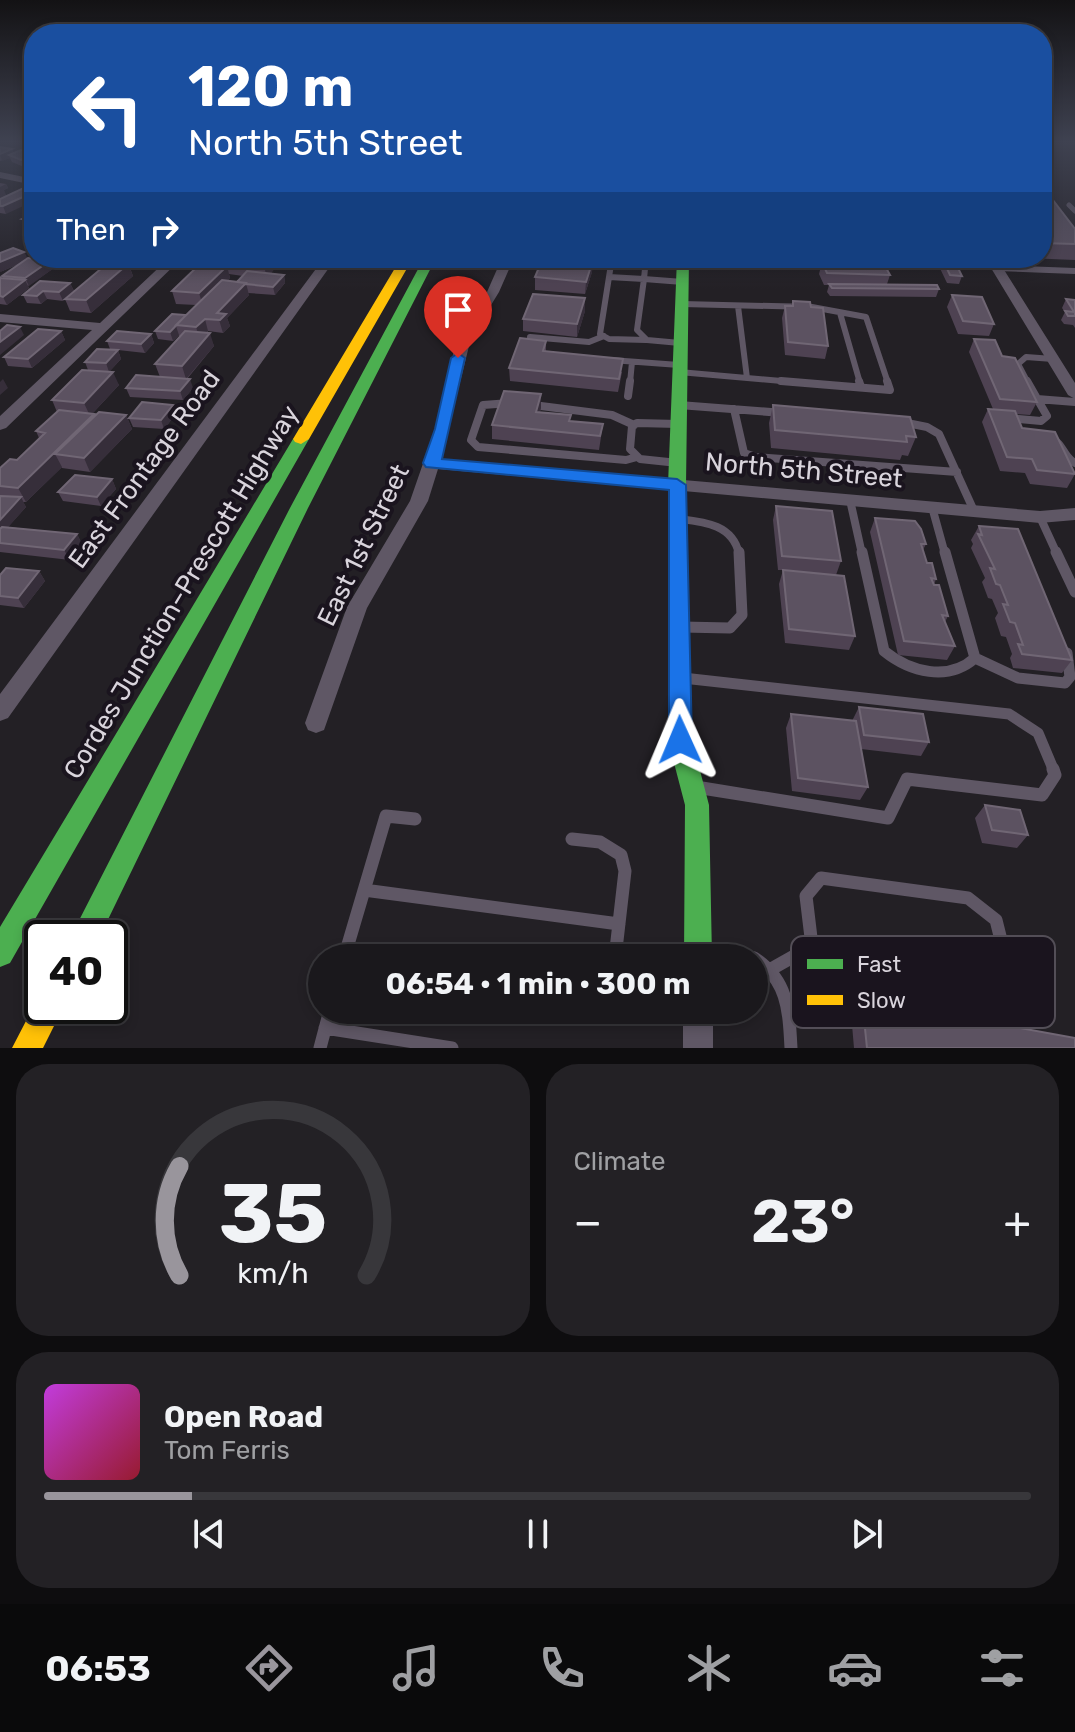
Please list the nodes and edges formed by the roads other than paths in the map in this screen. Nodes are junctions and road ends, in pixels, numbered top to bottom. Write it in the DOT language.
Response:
graph roads {
  1 [pos="1069,205"];
  2 [pos="1075,211"];
  3 [pos="165,268"];
  4 [pos="323,268"];
  5 [pos="401,268"];
  6 [pos="425,268"];
  7 [pos="504,268"];
  8 [pos="610,268"];
  9 [pos="645,268"];
  10 [pos="683,268"];
  11 [pos="997,268"];
  12 [pos="1075,271"];
  13 [pos="609,277"];
  14 [pos="644,279"];
  15 [pos="683,282"];
  16 [pos="682,304"];
  17 [pos="738,306"];
  18 [pos="840,313"];
  19 [pos="0,318"];
  20 [pos="102,327"];
  21 [pos="604,336"];
  22 [pos="530,337"];
  23 [pos="647,340"];
  24 [pos="680,343"];
  25 [pos="603,360"];
  26 [pos="632,362"];
  27 [pos="1063,367"];
  28 [pos="679,369"];
  29 [pos="747,378"];
  30 [pos="861,387"];
  31 [pos="1075,395"];
  32 [pos="628,396"];
  33 [pos="1037,399"];
  34 [pos="1075,402"];
  35 [pos="679,405"];
  36 [pos="734,409"];
  37 [pos="792,414"];
  38 [pos="999,417"];
  39 [pos="891,421"];
  40 [pos="678,424"];
  41 [pos="0,425"];
  42 [pos="634,425"];
  43 [pos="1037,437"];
  44 [pos="637,457"];
  45 [pos="432,463"];
  46 [pos="678,463"];
  47 [pos="1075,463"];
  48 [pos="957,472"];
  49 [pos="677,485"];
  50 [pos="850,500"];
  51 [pos="932,507"];
  52 [pos="974,511"];
  53 [pos="1075,514"];
  54 [pos="1040,517"];
  55 [pos="678,518"];
  56 [pos="1075,592"];
  57 [pos="679,627"];
  58 [pos="1063,644"];
  59 [pos="975,658"];
  60 [pos="679,677"];
  61 [pos="0,711"];
  62 [pos="316,723"];
  63 [pos="692,787"];
  64 [pos="415,819"];
  65 [pos="572,839"];
  66 [pos="364,890"];
  67 [pos="93,920"];
  68 [pos="619,924"];
  69 [pos="811,936"];
  70 [pos="1000,936"];
  71 [pos="348,944"];
  72 [pos="617,944"];
  73 [pos="698,944"];
  74 [pos="0,953"];
  75 [pos="791,958"];
  76 [pos="768,965"];
  77 [pos="773,968"];
  78 [pos="40,1024"];
  79 [pos="326,1024"];
  80 [pos="698,1024"];
  81 [pos="325,1028"];
  82 [pos="27,1048"];
  83 [pos="320,1048"];
  84 [pos="452,1048"];
  85 [pos="698,1048"];
  86 [pos="791,1048"];
  1 -- 2 [label="lane"];
  3 -- 20 [label="street"];
  4 -- 61 [label="street, East Frontage Road"];
  5 -- 74 [label="main road, Cordes Junction–Prescott Highway"];
  6 -- 67 [label="main road, Cordes Junction–Prescott Highway"];
  7 -- 45 [label="street, East 1st Street"];
  8 -- 13 [label="lane"];
  9 -- 14 [label="lane"];
  10 -- 15 [label="main road"];
  11 -- 12 [label="lane"];
  11 -- 27 [label="street"];
  13 -- 14 [label="lane"];
  13 -- 21 [label="lane"];
  14 -- 15 [label="lane"];
  14 -- 23 [label="lane"];
  15 -- 16 [label="main road"];
  16 -- 17 [label="lane"];
  16 -- 24 [label="main road"];
  17 -- 18 [label="lane"];
  17 -- 29 [label="lane"];
  18 -- 30 [label="lane"];
  18 -- 30 [label="lane"];
  19 -- 20 [label="street"];
  20 -- 41 [label="street"];
  21 -- 22 [label="lane"];
  21 -- 23 [label="lane"];
  23 -- 24 [label="lane"];
  24 -- 28 [label="main road"];
  25 -- 26 [label="lane"];
  26 -- 28 [label="lane"];
  26 -- 32 [label="lane"];
  27 -- 31 [label="street"];
  27 -- 33 [label="lane"];
  28 -- 29 [label="lane"];
  28 -- 35 [label="main road"];
  29 -- 30 [label="lane"];
  33 -- 34 [label="lane"];
  33 -- 38 [label="lane"];
  35 -- 36 [label="lane"];
  35 -- 40 [label="main road"];
  36 -- 37 [label="lane"];
  36 -- 48 [label="lane"];
  39 -- 48 [label="lane"];
  40 -- 42 [label="lane"];
  40 -- 46 [label="main road"];
  42 -- 44 [label="lane"];
  42 -- 44 [label="lane"];
  43 -- 47 [label="lane"];
  44 -- 46 [label="lane"];
  45 -- 49 [label="street, North 5th Street"];
  45 -- 62 [label="street, East 1st Street"];
  46 -- 49 [label="main road"];
  48 -- 52 [label="lane"];
  49 -- 50 [label="street, North 5th Street"];
  49 -- 55 [label="main road"];
  50 -- 51 [label="street, North 5th Street"];
  50 -- 59 [label="lane"];
  51 -- 52 [label="street, North 5th Street"];
  51 -- 59 [label="lane"];
  52 -- 54 [label="street, North 5th Street"];
  53 -- 54 [label="street, North 5th Street"];
  54 -- 56 [label="lane"];
  55 -- 57 [label="main road"];
  55 -- 57 [label="lane"];
  57 -- 60 [label="main road"];
  58 -- 59 [label="lane"];
  60 -- 63 [label="main road"];
  60 -- 63 [label="lane"];
  63 -- 73 [label="main road"];
  64 -- 66 [label="lane"];
  65 -- 68 [label="lane"];
  66 -- 68 [label="lane"];
  66 -- 71 [label="lane"];
  68 -- 72 [label="lane"];
  69 -- 70 [label="lane"];
  75 -- 77 [label="lane"];
  76 -- 77 [label="lane"];
  77 -- 86 [label="lane"];
  78 -- 82 [label="main road"];
  79 -- 81 [label="lane"];
  80 -- 85 [label="street"];
  81 -- 83 [label="lane"];
  81 -- 84 [label="lane"];
}
